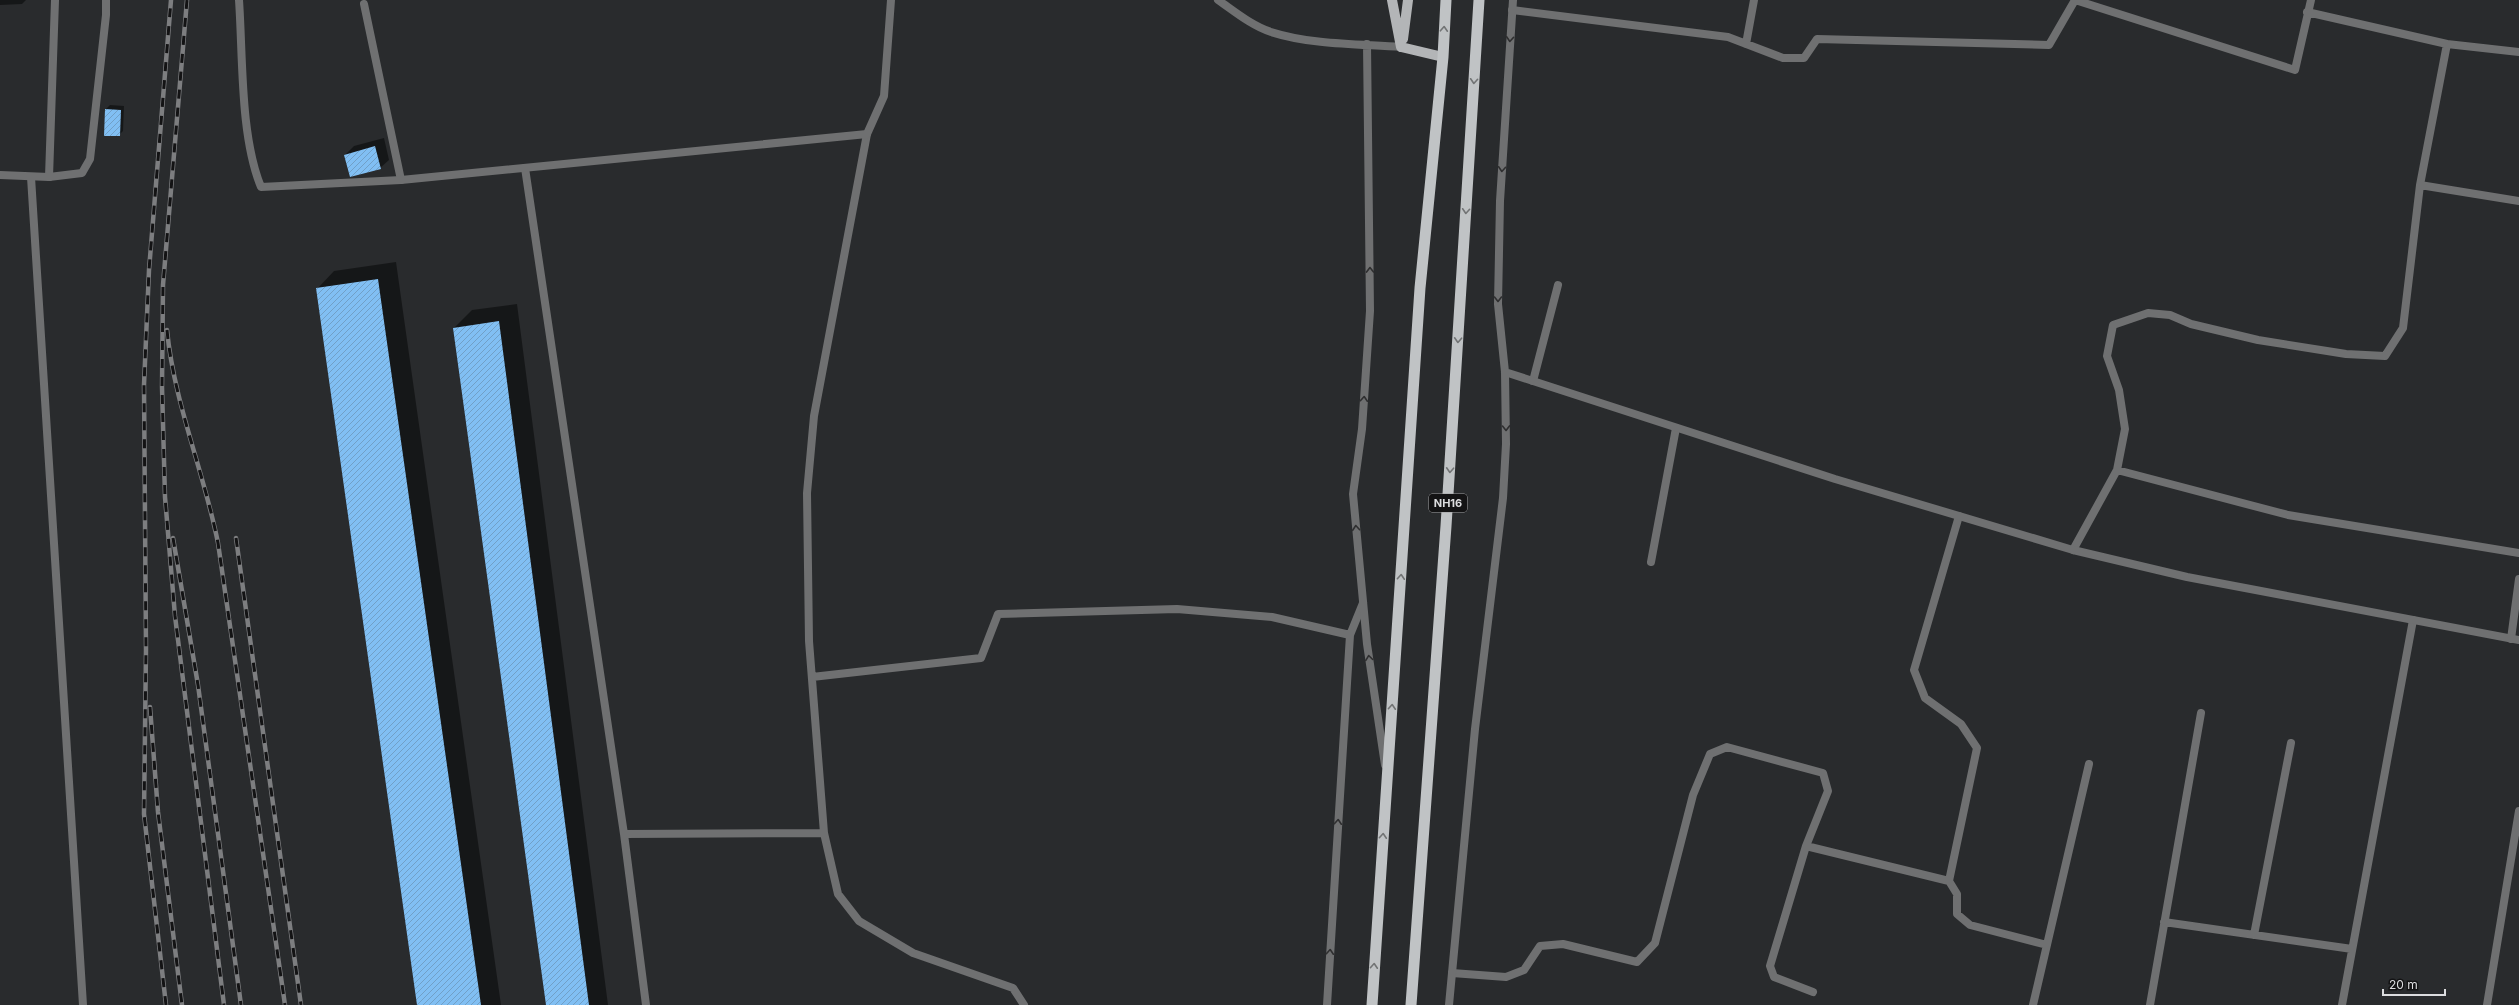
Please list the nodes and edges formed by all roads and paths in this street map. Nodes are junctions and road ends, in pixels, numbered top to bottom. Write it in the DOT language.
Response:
graph roads {
  1 [pos="55,0"];
  2 [pos="106,0"];
  3 [pos="239,0"];
  4 [pos="891,0"];
  5 [pos="1218,0"];
  6 [pos="1392,0"];
  7 [pos="1408,0"];
  8 [pos="1446,0"];
  9 [pos="1479,0"];
  10 [pos="1513,0"];
  11 [pos="1754,0"];
  12 [pos="2311,0"];
  13 [pos="364,4"];
  14 [pos="1512,10"];
  15 [pos="2307,12"];
  16 [pos="1367,44"];
  17 [pos="1746,44"];
  18 [pos="2447,44"];
  19 [pos="1402,47"];
  20 [pos="2519,52"];
  21 [pos="1443,57"];
  22 [pos="867,134"];
  23 [pos="526,168"];
  24 [pos="0,175"];
  25 [pos="31,176"];
  26 [pos="49,177"];
  27 [pos="401,180"];
  28 [pos="2420,185"];
  29 [pos="2519,201"];
  30 [pos="1558,285"];
  31 [pos="1505,372"];
  32 [pos="1533,381"];
  33 [pos="1676,428"];
  34 [pos="2117,470"];
  35 [pos="1959,516"];
  36 [pos="2073,550"];
  37 [pos="2519,552"];
  38 [pos="1651,562"];
  39 [pos="2519,579"];
  40 [pos="1363,602"];
  41 [pos="2414,620"];
  42 [pos="1350,635"];
  43 [pos="2515,640"];
  44 [pos="812,677"];
  45 [pos="2201,713"];
  46 [pos="2291,743"];
  47 [pos="2089,764"];
  48 [pos="1387,780"];
  49 [pos="2519,811"];
  50 [pos="824,833"];
  51 [pos="624,834"];
  52 [pos="2516,844"];
  53 [pos="1806,846"];
  54 [pos="1949,881"];
  55 [pos="2164,922"];
  56 [pos="2254,935"];
  57 [pos="2047,945"];
  58 [pos="2352,949"];
  59 [pos="1452,973"];
  60 [pos="1813,992"];
  61 [pos="83,1005"];
  62 [pos="646,1005"];
  63 [pos="1024,1005"];
  64 [pos="1327,1005"];
  65 [pos="1372,1005"];
  66 [pos="1411,1005"];
  67 [pos="1449,1005"];
  68 [pos="2033,1005"];
  69 [pos="2150,1005"];
  70 [pos="2342,1005"];
  71 [pos="2487,1005"];
  1 -- 26 [label="street"];
  2 -- 26 [label="street"];
  3 -- 27 [label="street"];
  4 -- 22 [label="street"];
  5 -- 16 [label="street"];
  6 -- 19 [label="main road"];
  7 -- 19 [label="main road"];
  21 -- 8 [label="highway, one-way"];
  9 -- 66 [label="highway, NH16, one-way"];
  10 -- 14 [label="street"];
  11 -- 17 [label="street"];
  12 -- 15 [label="street"];
  13 -- 27 [label="street"];
  14 -- 17 [label="street"];
  14 -- 31 [label="street, one-way"];
  15 -- 17 [label="street"];
  15 -- 18 [label="street"];
  16 -- 19 [label="street"];
  40 -- 16 [label="street, one-way"];
  18 -- 20 [label="street"];
  18 -- 28 [label="street"];
  19 -- 21 [label="main road"];
  48 -- 21 [label="highway, one-way"];
  22 -- 23 [label="street"];
  22 -- 44 [label="street"];
  23 -- 27 [label="street"];
  23 -- 51 [label="street"];
  24 -- 25 [label="street"];
  25 -- 26 [label="street"];
  25 -- 61 [label="street"];
  28 -- 29 [label="street"];
  28 -- 34 [label="street"];
  30 -- 32 [label="street"];
  31 -- 32 [label="street"];
  31 -- 59 [label="street, one-way"];
  32 -- 33 [label="street"];
  33 -- 35 [label="street"];
  33 -- 38 [label="street"];
  34 -- 36 [label="street"];
  34 -- 37 [label="street"];
  35 -- 36 [label="street"];
  35 -- 54 [label="street"];
  36 -- 41 [label="street"];
  39 -- 43 [label="street"];
  40 -- 42 [label="street"];
  48 -- 40 [label="street, one-way"];
  41 -- 43 [label="street"];
  41 -- 58 [label="street"];
  42 -- 44 [label="street"];
  64 -- 42 [label="street, one-way"];
  44 -- 50 [label="street"];
  45 -- 55 [label="street"];
  46 -- 56 [label="street"];
  47 -- 57 [label="street"];
  65 -- 48 [label="highway, one-way"];
  49 -- 52 [label="street"];
  50 -- 51 [label="street"];
  50 -- 63 [label="street"];
  51 -- 62 [label="street"];
  52 -- 71 [label="street"];
  53 -- 54 [label="street"];
  53 -- 59 [label="street"];
  53 -- 60 [label="street"];
  54 -- 57 [label="street"];
  55 -- 56 [label="street"];
  55 -- 69 [label="street"];
  56 -- 58 [label="street"];
  57 -- 68 [label="street"];
  58 -- 70 [label="street"];
  59 -- 67 [label="street"];
}
